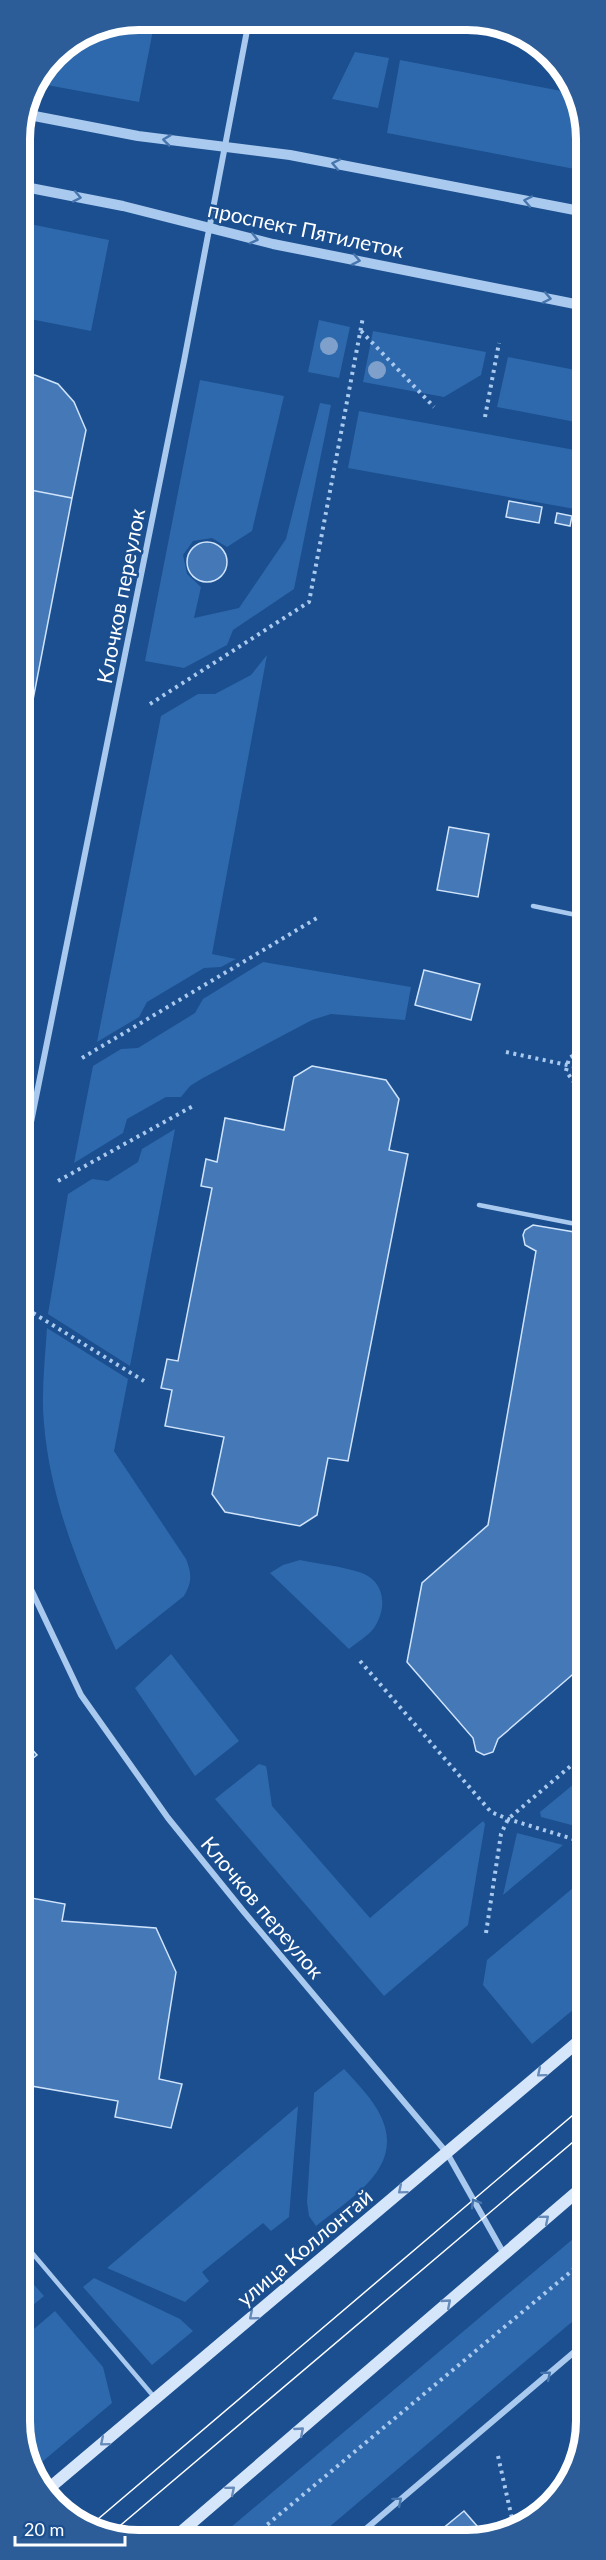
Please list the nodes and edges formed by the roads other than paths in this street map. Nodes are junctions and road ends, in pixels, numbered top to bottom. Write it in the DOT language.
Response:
graph roads {
  1 [pos="247,30"];
  2 [pos="33,116"];
  3 [pos="225,147"];
  4 [pos="30,188"];
  5 [pos="576,210"];
  6 [pos="209,228"];
  7 [pos="576,304"];
  8 [pos="533,906"];
  9 [pos="576,915"];
  10 [pos="30,1128"];
  11 [pos="479,1205"];
  12 [pos="576,1224"];
  13 [pos="30,1596"];
  14 [pos="576,2043"];
  15 [pos="447,2153"];
  16 [pos="576,2193"];
  17 [pos="30,2251"];
  18 [pos="504,2254"];
  19 [pos="576,2350"];
  20 [pos="155,2398"];
  21 [pos="52,2486"];
  22 [pos="183,2530"];
  23 [pos="365,2530"];
  1 -- 3 [label="street, Клочков переулок"];
  3 -- 2 [label="street, one-way"];
  5 -- 3 [label="street, one-way"];
  3 -- 6 [label="street, Клочков переулок"];
  4 -- 6 [label="street, проспект Пятилеток, one-way"];
  6 -- 7 [label="street, проспект Пятилеток, one-way"];
  6 -- 10 [label="street, Клочков переулок"];
  8 -- 9 [label="lane"];
  11 -- 12 [label="lane"];
  13 -- 15 [label="street, Клочков переулок"];
  14 -- 15 [label="main road, улица Коллонтай, one-way"];
  18 -- 15 [label="street, Клочков переулок, one-way"];
  15 -- 20 [label="main road, улица Коллонтай, one-way"];
  18 -- 16 [label="main road, one-way"];
  17 -- 20 [label="lane"];
  22 -- 18 [label="main road, one-way"];
  23 -- 19 [label="street, one-way"];
  20 -- 21 [label="main road, улица Коллонтай, one-way"];
}
